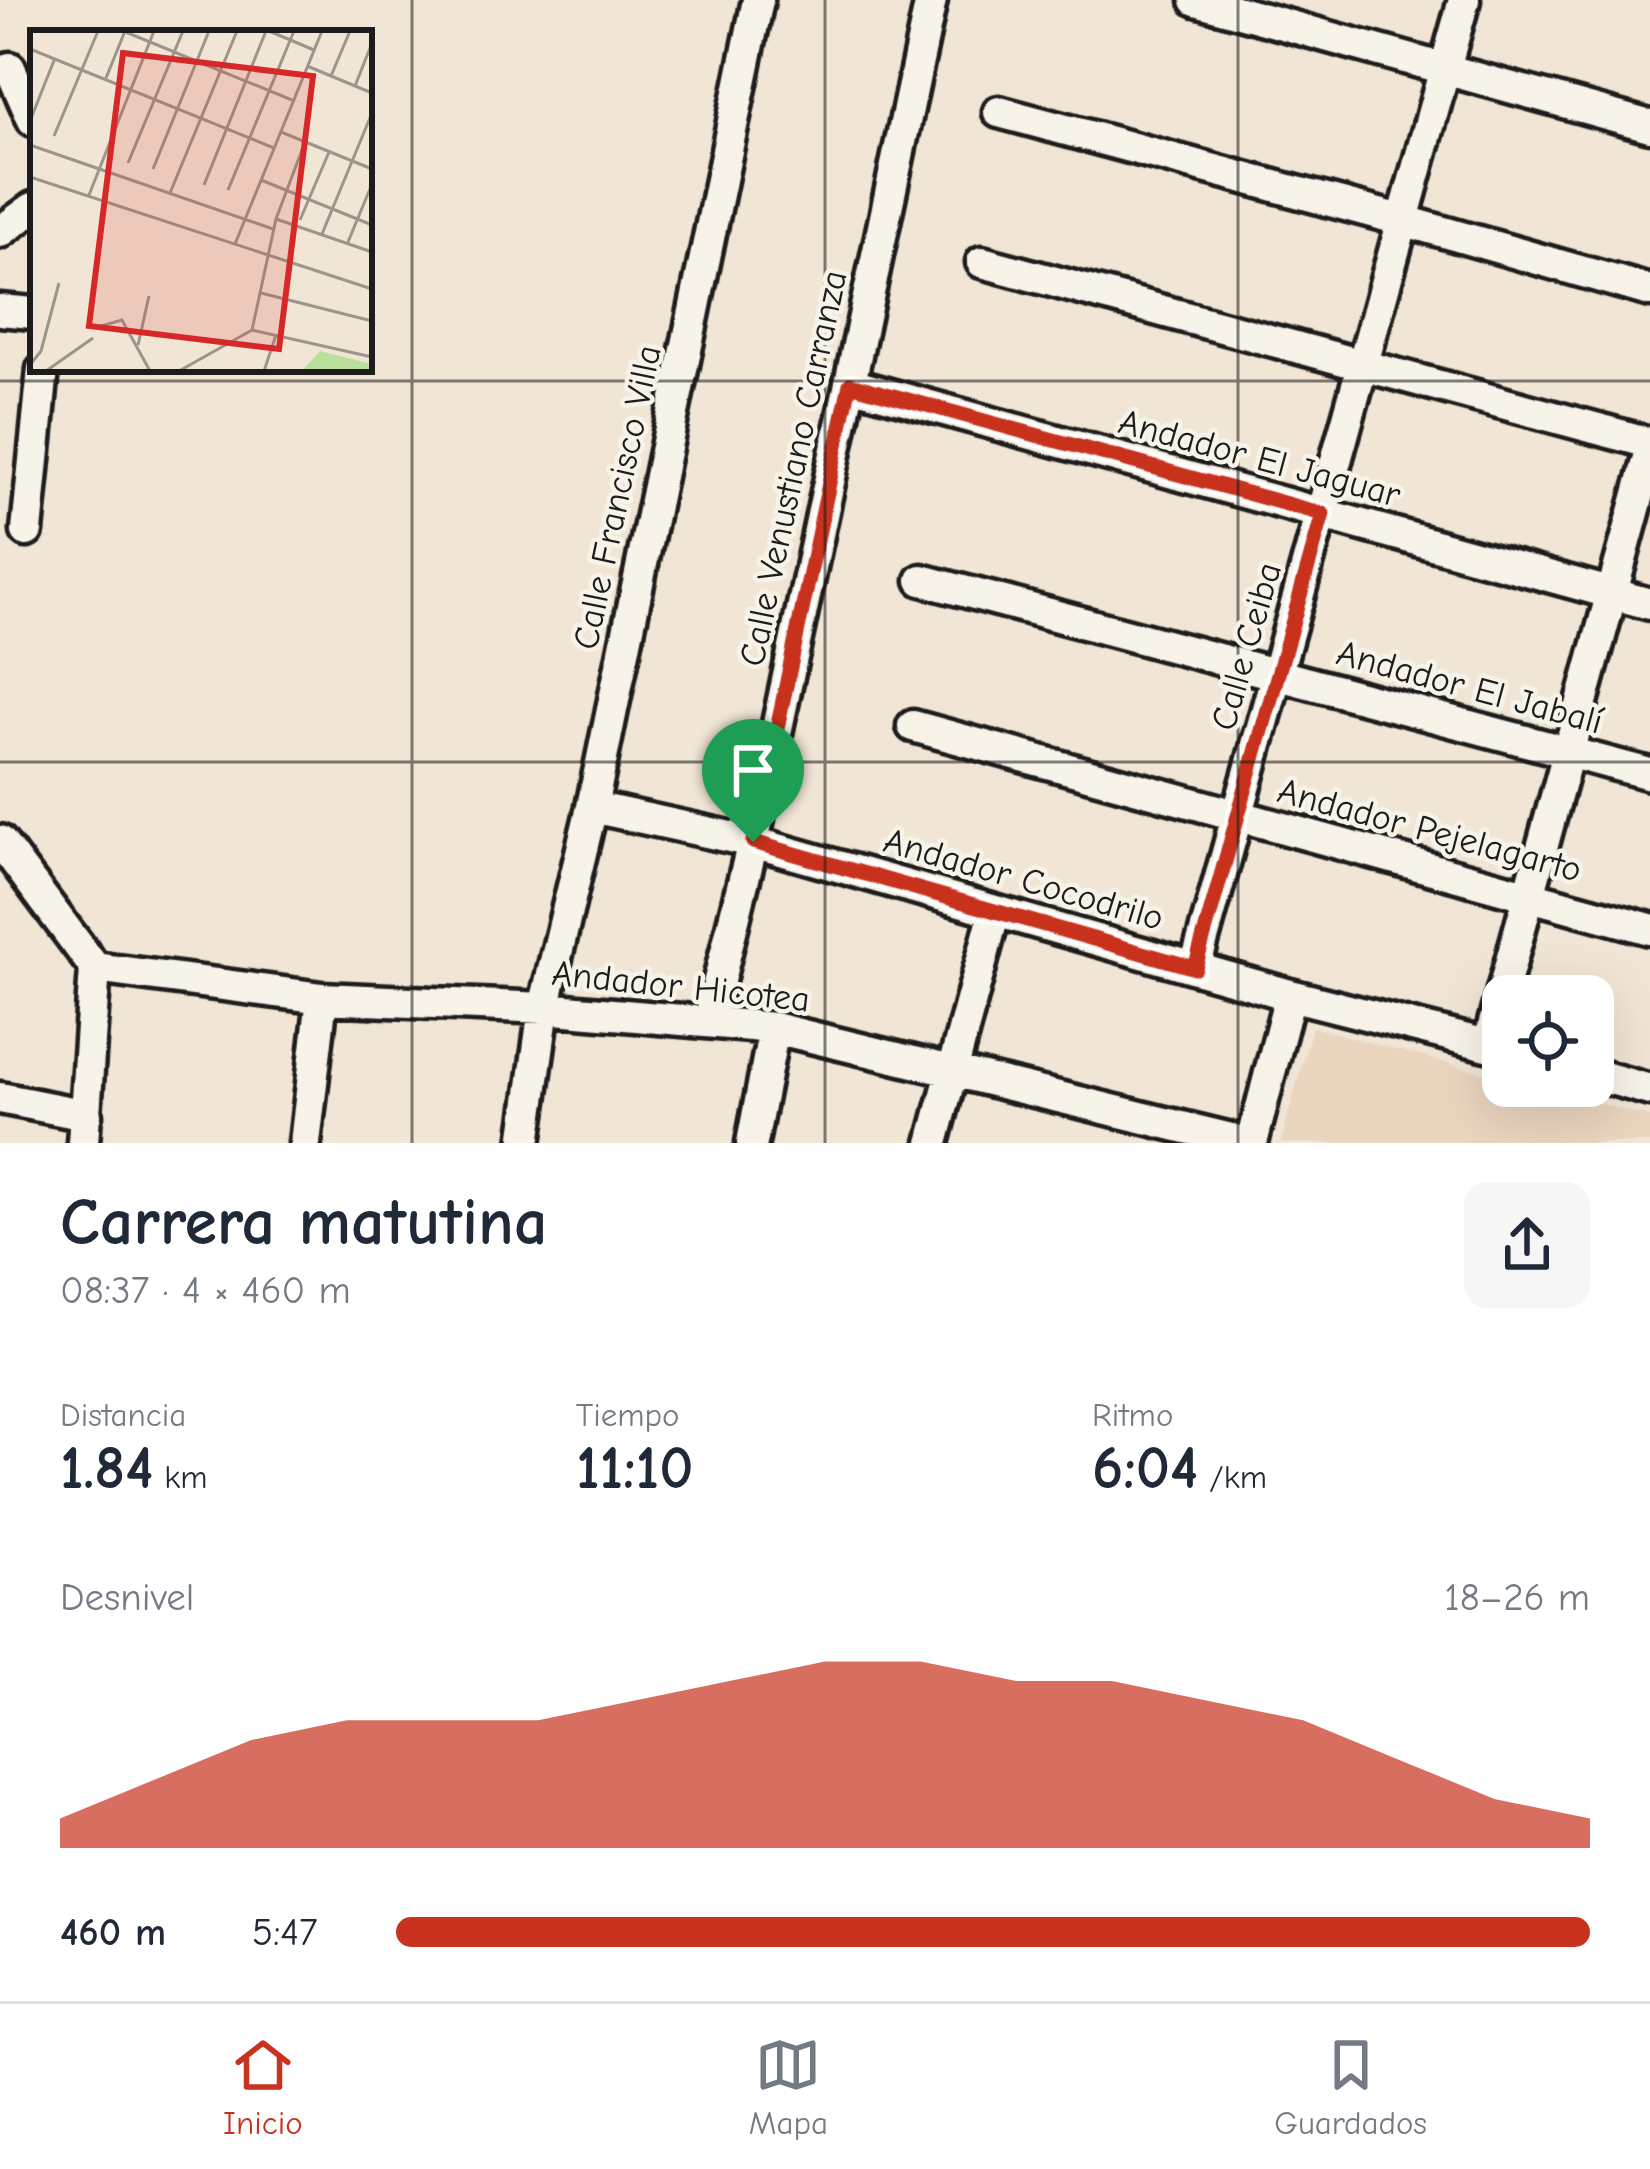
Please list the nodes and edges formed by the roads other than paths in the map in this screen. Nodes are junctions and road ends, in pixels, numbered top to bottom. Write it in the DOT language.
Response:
graph roads {
  1 [pos="758,0"];
  2 [pos="931,0"];
  3 [pos="1196,0"];
  4 [pos="1464,0"];
  5 [pos="10,68"];
  6 [pos="1448,68"];
  7 [pos="30,112"];
  8 [pos="999,112"];
  9 [pos="1650,126"];
  10 [pos="30,210"];
  11 [pos="1405,220"];
  12 [pos="0,232"];
  13 [pos="982,262"];
  14 [pos="1650,291"];
  15 [pos="0,310"];
  16 [pos="30,314"];
  17 [pos="1364,366"];
  18 [pos="43,372"];
  19 [pos="850,384"];
  20 [pos="1650,443"];
  21 [pos="1650,454"];
  22 [pos="1323,514"];
  23 [pos="27,531"];
  24 [pos="922,580"];
  25 [pos="1612,594"];
  26 [pos="1650,604"];
  27 [pos="1278,675"];
  28 [pos="913,726"];
  29 [pos="1568,752"];
  30 [pos="1650,774"];
  31 [pos="592,807"];
  32 [pos="1237,818"];
  33 [pos="0,841"];
  34 [pos="753,842"];
  35 [pos="1528,896"];
  36 [pos="995,911"];
  37 [pos="1650,929"];
  38 [pos="95,968"];
  39 [pos="1195,968"];
  40 [pos="1511,975"];
  41 [pos="1290,995"];
  42 [pos="322,998"];
  43 [pos="544,1008"];
  44 [pos="709,1021"];
  45 [pos="774,1028"];
  46 [pos="1482,1043"];
  47 [pos="952,1072"];
  48 [pos="1614,1080"];
  49 [pos="1650,1090"];
  50 [pos="0,1098"];
  51 [pos="84,1129"];
  52 [pos="305,1143"];
  53 [pos="525,1143"];
  54 [pos="752,1143"];
  55 [pos="933,1143"];
  56 [pos="1250,1143"];
  1 -- 31 [label="street, Calle Francisco Villa"];
  2 -- 19 [label="street, Calle Venustiano Carranza"];
  3 -- 6 [label="street"];
  4 -- 6 [label="street, Calle Ceiba"];
  5 -- 7 [label="street"];
  6 -- 9 [label="street"];
  6 -- 11 [label="street, Calle Ceiba"];
  8 -- 11 [label="street"];
  10 -- 12 [label="street"];
  11 -- 14 [label="street"];
  11 -- 17 [label="street, Calle Ceiba"];
  13 -- 17 [label="street"];
  15 -- 16 [label="street"];
  17 -- 20 [label="street"];
  17 -- 22 [label="street, Calle Ceiba"];
  18 -- 23 [label="street"];
  19 -- 22 [label="street, Andador El Jaguar"];
  19 -- 34 [label="street, Calle Venustiano Carranza"];
  21 -- 25 [label="street"];
  22 -- 25 [label="street, Andador El Jaguar"];
  22 -- 27 [label="street, Calle Ceiba"];
  24 -- 27 [label="street, Andador El Jabalí"];
  25 -- 26 [label="street, Andador El Jaguar"];
  25 -- 29 [label="street"];
  27 -- 29 [label="street, Andador El Jabalí"];
  27 -- 32 [label="street, Calle Ceiba"];
  28 -- 32 [label="street, Andador Pejelagarto"];
  29 -- 30 [label="street, Andador El Jabalí"];
  29 -- 35 [label="street"];
  31 -- 34 [label="street, Andador Cocodrilo"];
  31 -- 43 [label="street, Calle Francisco Villa"];
  32 -- 35 [label="street, Andador Pejelagarto"];
  32 -- 39 [label="street, Calle Ceiba"];
  33 -- 38 [label="street"];
  34 -- 36 [label="street, Andador Cocodrilo"];
  34 -- 44 [label="street, Calle Venustiano Carranza"];
  35 -- 37 [label="street, Andador Pejelagarto"];
  35 -- 40 [label="street"];
  36 -- 39 [label="street, Andador Cocodrilo"];
  36 -- 47 [label="street"];
  38 -- 42 [label="street, Andador Hicotea"];
  38 -- 51 [label="street"];
  39 -- 41 [label="street, Andador Cocodrilo"];
  41 -- 46 [label="street, Andador Cocodrilo"];
  41 -- 56 [label="street"];
  42 -- 43 [label="street, Andador Hicotea"];
  42 -- 52 [label="street"];
  43 -- 44 [label="street, Andador Hicotea"];
  43 -- 53 [label="street, Calle Francisco Villa"];
  44 -- 45 [label="street, Andador Hicotea"];
  45 -- 47 [label="street, Andador Hicotea"];
  45 -- 54 [label="street"];
  47 -- 55 [label="street"];
  47 -- 56 [label="street, Andador Hicotea"];
  48 -- 49 [label="street"];
  50 -- 51 [label="street"];
}
